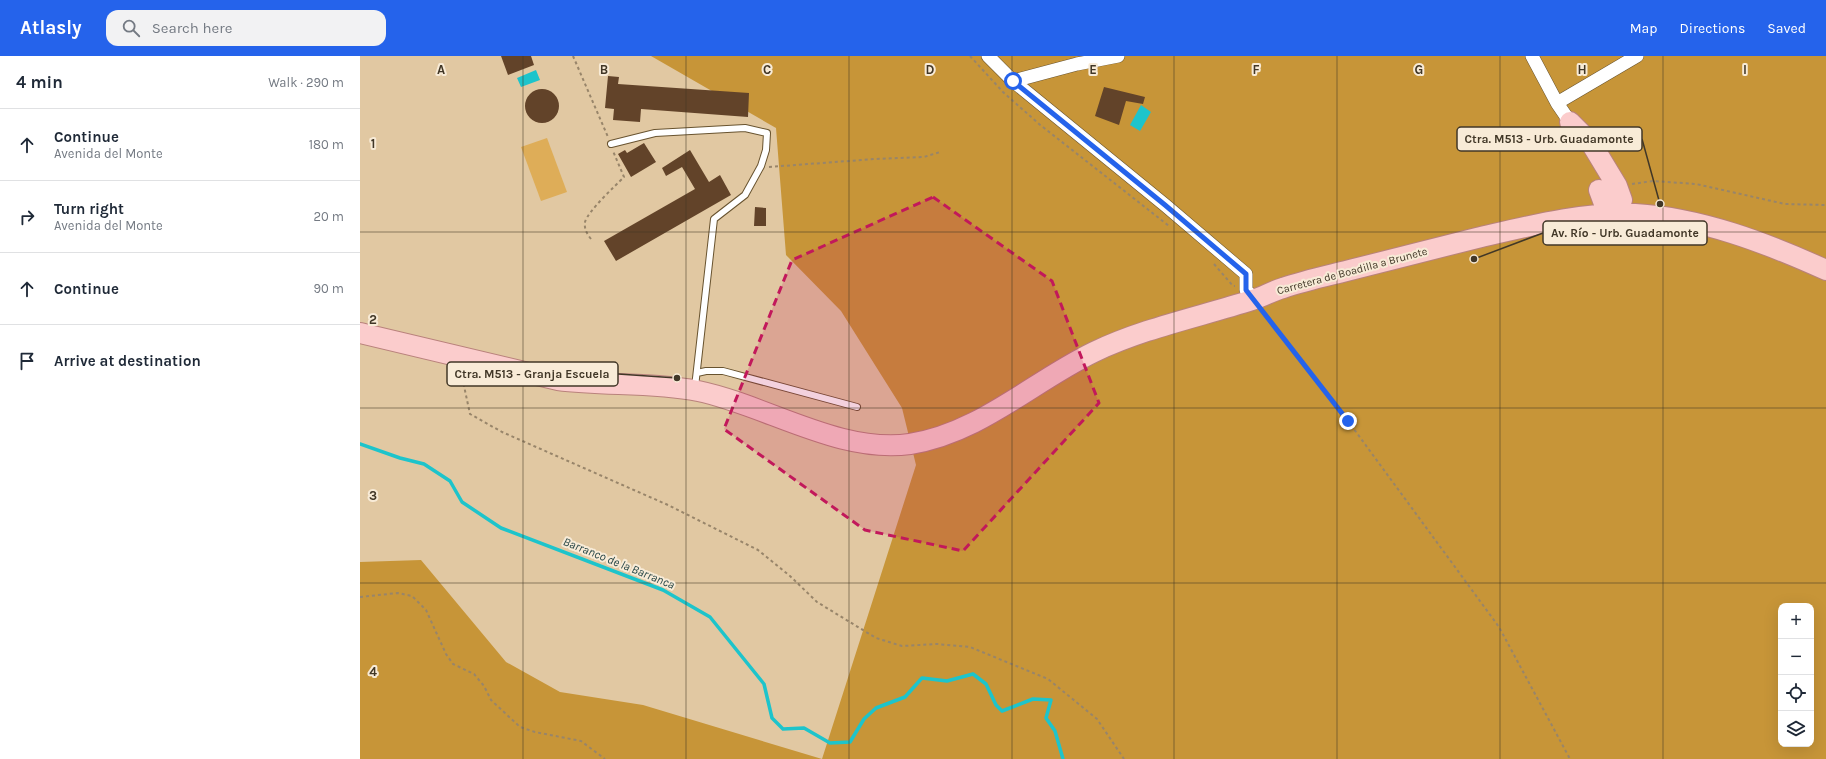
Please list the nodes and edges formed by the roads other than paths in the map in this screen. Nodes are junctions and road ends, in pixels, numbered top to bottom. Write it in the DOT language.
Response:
graph roads {
  1 [pos="988,56"];
  2 [pos="1118,56"];
  3 [pos="1532,56"];
  4 [pos="1637,56"];
  5 [pos="1013,81"];
  6 [pos="1557,103"];
  7 [pos="1570,122"];
  8 [pos="611,144"];
  9 [pos="1610,200"];
  10 [pos="1404,268"];
  11 [pos="1825,275"];
  12 [pos="1250,295"];
  13 [pos="360,333"];
  14 [pos="696,382"];
  15 [pos="857,407"];
  1 -- 5 [label="street"];
  2 -- 5 [label="street"];
  3 -- 6 [label="street"];
  4 -- 6 [label="street"];
  5 -- 12 [label="street"];
  6 -- 7 [label="street"];
  7 -- 9 [label="main road"];
  8 -- 14 [label="lane"];
  9 -- 10 [label="main road"];
  9 -- 11 [label="main road"];
  9 -- 12 [label="main road, Carretera de Boadilla a Brunete"];
  10 -- 11 [label="main road"];
  10 -- 12 [label="main road"];
  12 -- 14 [label="main road, Carretera de Boadilla a Brunete"];
  13 -- 14 [label="main road, Carretera de Boadilla a Brunete"];
  14 -- 15 [label="lane"];
}
